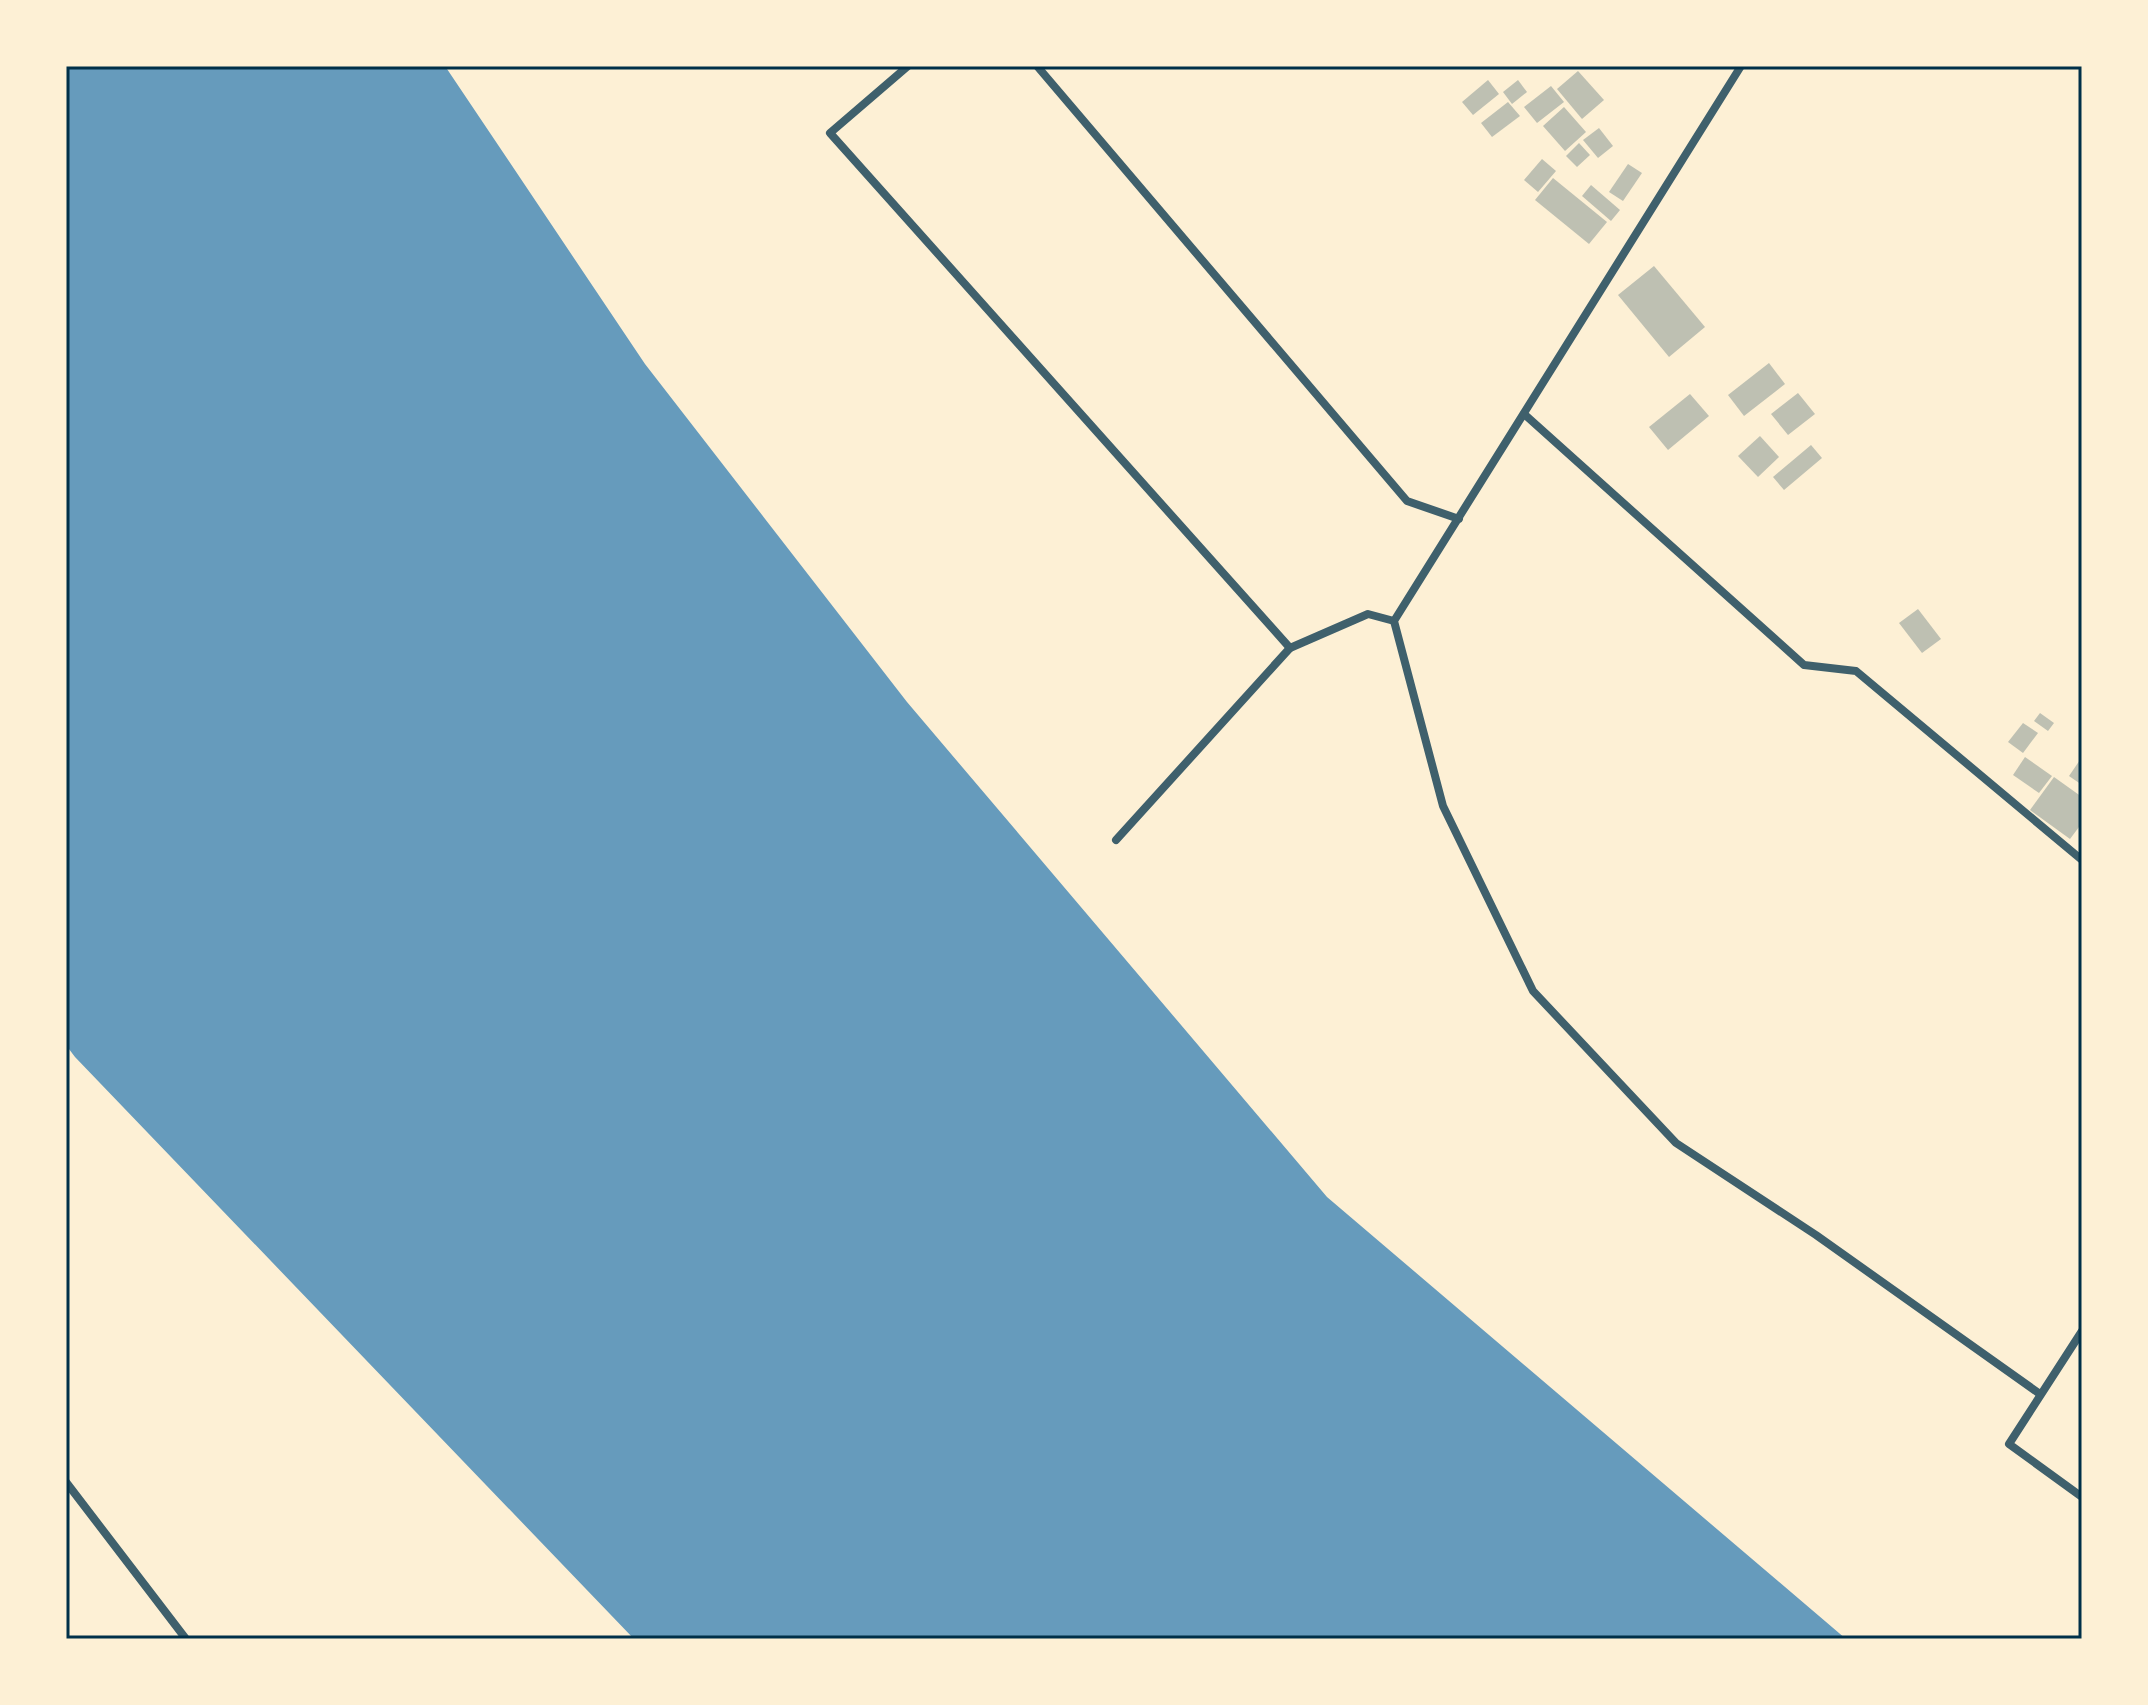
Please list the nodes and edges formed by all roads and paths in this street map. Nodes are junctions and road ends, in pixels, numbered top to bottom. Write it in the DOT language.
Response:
graph roads {
  1 [pos="908,66"];
  2 [pos="1037,66"];
  3 [pos="1741,66"];
  4 [pos="1524,414"];
  5 [pos="1459,519"];
  6 [pos="1394,621"];
  7 [pos="1290,648"];
  8 [pos="1116,840"];
  9 [pos="2082,860"];
  10 [pos="2082,1331"];
  11 [pos="2040,1394"];
  12 [pos="66,1482"];
  13 [pos="2082,1497"];
  14 [pos="186,1639"];
  1 -- 7 [label="street"];
  2 -- 5 [label="street"];
  3 -- 4 [label="street"];
  4 -- 5 [label="street"];
  4 -- 9 [label="street"];
  5 -- 6 [label="street"];
  6 -- 7 [label="street"];
  6 -- 11 [label="street"];
  7 -- 8 [label="street"];
  10 -- 11 [label="street"];
  11 -- 13 [label="street"];
  12 -- 14 [label="street"];
}
